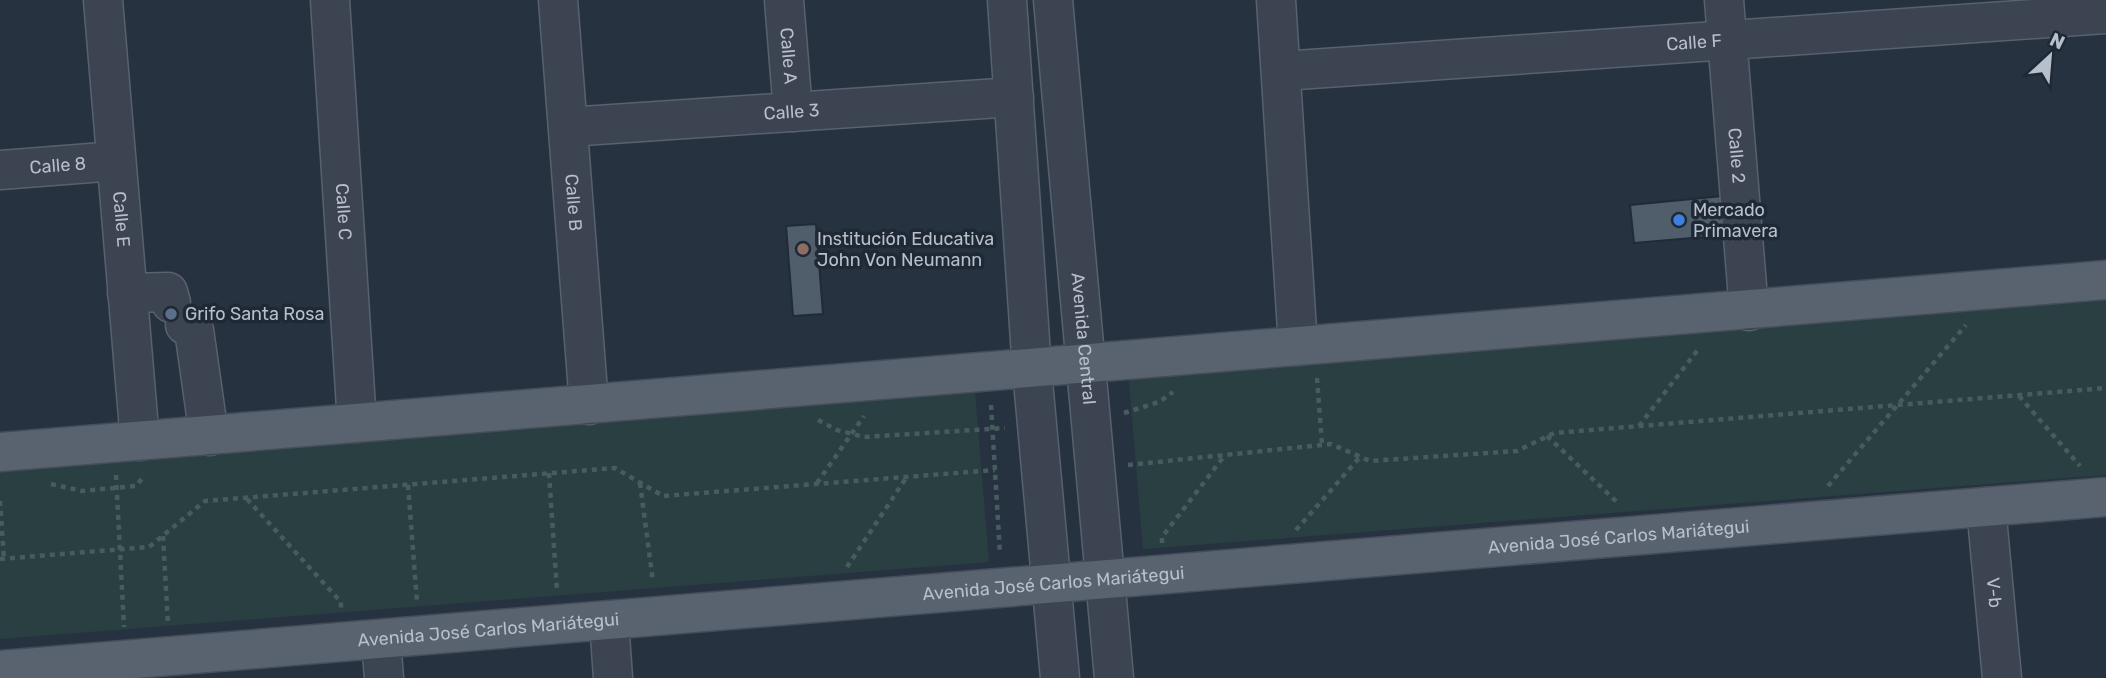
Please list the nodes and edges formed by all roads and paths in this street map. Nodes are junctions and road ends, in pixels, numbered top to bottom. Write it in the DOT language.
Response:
graph roads {
  1 [pos="103,0"];
  2 [pos="330,0"];
  3 [pos="558,0"];
  4 [pos="784,0"];
  5 [pos="1007,0"];
  6 [pos="1053,0"];
  7 [pos="1276,0"];
  8 [pos="1724,0"];
  9 [pos="2106,13"];
  10 [pos="1727,40"];
  11 [pos="1282,71"];
  12 [pos="1014,97"];
  13 [pos="793,112"];
  14 [pos="568,127"];
  15 [pos="116,161"];
  16 [pos="0,170"];
  17 [pos="2106,280"];
  18 [pos="1974,292"];
  19 [pos="1737,312"];
  20 [pos="155,315"];
  21 [pos="1307,346"];
  22 [pos="1086,366"];
  23 [pos="1032,370"];
  24 [pos="990,373"];
  25 [pos="889,381"];
  26 [pos="2106,388"];
  27 [pos="2018,395"];
  28 [pos="589,405"];
  29 [pos="1896,405"];
  30 [pos="357,423"];
  31 [pos="1639,426"];
  32 [pos="209,436"];
  33 [pos="1547,436"];
  34 [pos="127,442"];
  35 [pos="1322,445"];
  36 [pos="0,452"];
  37 [pos="1225,455"];
  38 [pos="1360,457"];
  39 [pos="1117,466"];
  40 [pos="995,470"];
  41 [pos="549,473"];
  42 [pos="906,477"];
  43 [pos="640,482"];
  44 [pos="817,484"];
  45 [pos="408,485"];
  46 [pos="246,498"];
  47 [pos="2097,498"];
  48 [pos="0,501"];
  49 [pos="1986,507"];
  50 [pos="1825,520"];
  51 [pos="163,535"];
  52 [pos="1625,537"];
  53 [pos="120,549"];
  54 [pos="2,559"];
  55 [pos="1294,564"];
  56 [pos="1163,575"];
  57 [pos="1106,580"];
  58 [pos="1052,584"];
  59 [pos="1002,588"];
  60 [pos="822,603"];
  61 [pos="657,617"];
  62 [pos="609,621"];
  63 [pos="559,625"];
  64 [pos="419,637"];
  65 [pos="363,642"];
  66 [pos="154,662"];
  67 [pos="0,670"];
  68 [pos="384,678"];
  69 [pos="613,678"];
  70 [pos="1060,678"];
  71 [pos="1114,678"];
  72 [pos="2002,678"];
  1 -- 15 [label="street, Calle E"];
  2 -- 30 [label="street, Calle C"];
  3 -- 14 [label="street, Calle B"];
  4 -- 13 [label="street, Calle A"];
  5 -- 12 [label="street"];
  6 -- 22 [label="street, Avenida Central"];
  7 -- 11 [label="street"];
  8 -- 10 [label="street, Calle 2"];
  9 -- 10 [label="street, Calle F"];
  10 -- 11 [label="street, Calle F"];
  10 -- 19 [label="street, Calle 2"];
  11 -- 21 [label="street"];
  12 -- 13 [label="street, Calle 3"];
  12 -- 23 [label="street"];
  13 -- 14 [label="street, Calle 3"];
  14 -- 28 [label="street, Calle B"];
  15 -- 16 [label="street, Calle 8"];
  15 -- 20 [label="street, Calle E"];
  17 -- 18 [label="main road"];
  18 -- 19 [label="main road"];
  18 -- 29 [label="path"];
  19 -- 21 [label="main road"];
  19 -- 31 [label="path"];
  20 -- 32 [label="street"];
  20 -- 34 [label="street, Calle E"];
  21 -- 22 [label="main road"];
  21 -- 35 [label="path"];
  22 -- 23 [label="main road"];
  22 -- 57 [label="street, Avenida Central"];
  23 -- 24 [label="main road"];
  23 -- 58 [label="street"];
  24 -- 25 [label="main road"];
  24 -- 40 [label="path"];
  25 -- 28 [label="main road"];
  25 -- 44 [label="path"];
  26 -- 27 [label="path"];
  27 -- 29 [label="path"];
  27 -- 47 [label="path"];
  28 -- 30 [label="main road"];
  29 -- 31 [label="path"];
  29 -- 50 [label="path"];
  30 -- 32 [label="main road"];
  31 -- 33 [label="path"];
  32 -- 34 [label="main road"];
  33 -- 38 [label="path"];
  33 -- 52 [label="path"];
  34 -- 36 [label="main road"];
  34 -- 53 [label="path"];
  35 -- 37 [label="path"];
  35 -- 38 [label="path"];
  37 -- 39 [label="path"];
  37 -- 56 [label="path"];
  38 -- 55 [label="path"];
  40 -- 42 [label="path"];
  40 -- 59 [label="path"];
  41 -- 43 [label="path"];
  41 -- 45 [label="path"];
  41 -- 63 [label="path"];
  42 -- 44 [label="path"];
  42 -- 60 [label="path"];
  43 -- 44 [label="path"];
  43 -- 61 [label="path"];
  45 -- 46 [label="path"];
  45 -- 64 [label="path"];
  46 -- 51 [label="path"];
  46 -- 65 [label="path"];
  47 -- 49 [label="main road, Avenida José Carlos Mariátegui"];
  48 -- 54 [label="path"];
  49 -- 50 [label="main road, Avenida José Carlos Mariátegui"];
  49 -- 72 [label="street, V-b"];
  50 -- 52 [label="main road, Avenida José Carlos Mariátegui"];
  51 -- 53 [label="path"];
  51 -- 66 [label="path"];
  52 -- 55 [label="main road, Avenida José Carlos Mariátegui"];
  53 -- 54 [label="path"];
  53 -- 66 [label="path"];
  55 -- 56 [label="main road, Avenida José Carlos Mariátegui"];
  56 -- 57 [label="main road, Avenida José Carlos Mariátegui"];
  57 -- 58 [label="main road, Avenida José Carlos Mariátegui"];
  57 -- 71 [label="street, Avenida Central"];
  58 -- 59 [label="main road, Avenida José Carlos Mariátegui"];
  58 -- 70 [label="street"];
  59 -- 60 [label="main road, Avenida José Carlos Mariátegui"];
  60 -- 61 [label="main road, Avenida José Carlos Mariátegui"];
  61 -- 62 [label="main road, Avenida José Carlos Mariátegui"];
  62 -- 63 [label="main road, Avenida José Carlos Mariátegui"];
  62 -- 69 [label="street"];
  63 -- 64 [label="main road, Avenida José Carlos Mariátegui"];
  64 -- 65 [label="main road, Avenida José Carlos Mariátegui"];
  65 -- 66 [label="main road, Avenida José Carlos Mariátegui"];
  65 -- 68 [label="street"];
  66 -- 67 [label="main road, Avenida José Carlos Mariátegui"];
}
